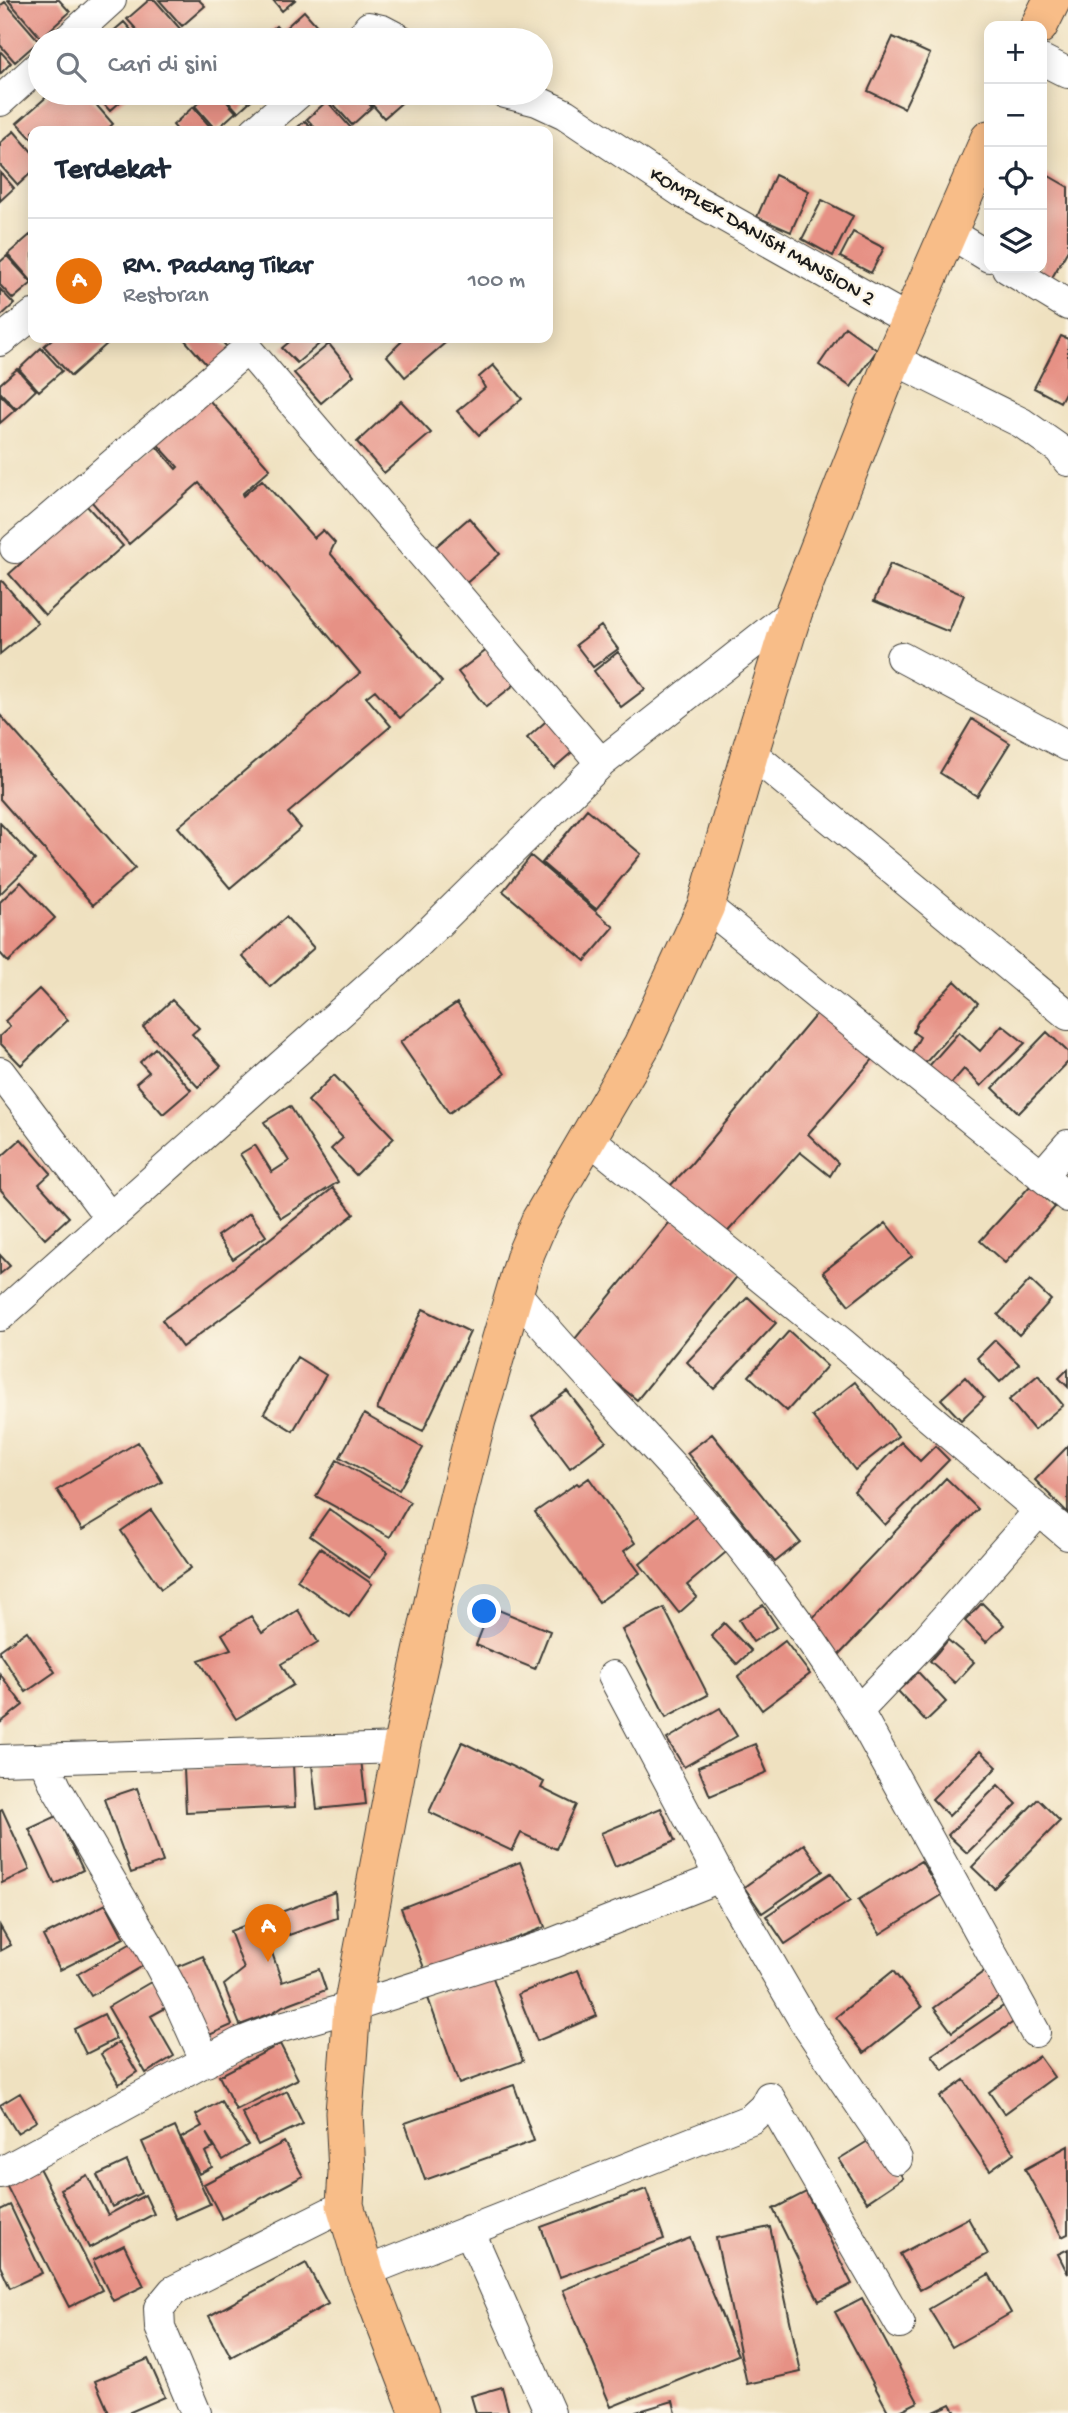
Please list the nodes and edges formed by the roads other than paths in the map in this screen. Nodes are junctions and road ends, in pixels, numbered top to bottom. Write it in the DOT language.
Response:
graph roads {
  1 [pos="111,0"];
  2 [pos="1052,0"];
  3 [pos="1042,21"];
  4 [pos="80,28"];
  5 [pos="1047,62"];
  6 [pos="1068,73"];
  7 [pos="28,76"];
  8 [pos="0,101"];
  9 [pos="285,105"];
  10 [pos="546,105"];
  11 [pos="261,126"];
  12 [pos="985,147"];
  13 [pos="948,232"];
  14 [pos="984,254"];
  15 [pos="1015,273"];
  16 [pos="1068,305"];
  17 [pos="28,319"];
  18 [pos="910,321"];
  19 [pos="0,341"];
  20 [pos="253,343"];
  21 [pos="893,359"];
  22 [pos="1068,461"];
  23 [pos="15,548"];
  24 [pos="794,611"];
  25 [pos="901,657"];
  26 [pos="1068,746"];
  27 [pos="750,752"];
  28 [pos="601,763"];
  29 [pos="706,906"];
  30 [pos="1068,1015"];
  31 [pos="0,1072"];
  32 [pos="587,1137"];
  33 [pos="1068,1145"];
  34 [pos="1041,1176"];
  35 [pos="1068,1197"];
  36 [pos="110,1218"];
  37 [pos="515,1292"];
  38 [pos="0,1315"];
  39 [pos="1039,1511"];
  40 [pos="1068,1535"];
  41 [pos="612,1676"];
  42 [pos="858,1711"];
  43 [pos="401,1748"];
  44 [pos="0,1760"];
  45 [pos="44,1760"];
  46 [pos="720,1877"];
  47 [pos="352,2007"];
  48 [pos="1035,2032"];
  49 [pos="206,2063"];
  50 [pos="897,2159"];
  51 [pos="0,2174"];
  52 [pos="345,2205"];
  53 [pos="469,2231"];
  54 [pos="365,2272"];
  55 [pos="900,2325"];
  56 [pos="196,2413"];
  57 [pos="419,2413"];
  58 [pos="550,2413"];
  1 -- 4 [label="street"];
  2 -- 3 [label="main road"];
  5 -- 6 [label="street"];
  7 -- 8 [label="street"];
  9 -- 11 [label="street"];
  10 -- 18 [label="street, KOMPLEK DANISH MANSION 2"];
  12 -- 13 [label="main road"];
  13 -- 14 [label="street"];
  13 -- 18 [label="main road"];
  15 -- 16 [label="street"];
  17 -- 19 [label="street"];
  18 -- 21 [label="main road"];
  20 -- 23 [label="street"];
  20 -- 28 [label="street"];
  21 -- 22 [label="street"];
  21 -- 24 [label="main road"];
  24 -- 27 [label="main road"];
  24 -- 28 [label="street"];
  25 -- 26 [label="street"];
  27 -- 29 [label="main road"];
  27 -- 30 [label="street"];
  28 -- 36 [label="street"];
  29 -- 32 [label="main road"];
  29 -- 34 [label="street"];
  31 -- 36 [label="street"];
  32 -- 37 [label="main road"];
  32 -- 39 [label="street"];
  33 -- 34 [label="street"];
  34 -- 35 [label="street"];
  36 -- 38 [label="street"];
  37 -- 42 [label="street"];
  37 -- 43 [label="main road"];
  39 -- 40 [label="street"];
  39 -- 42 [label="street"];
  41 -- 46 [label="street"];
  42 -- 48 [label="street"];
  43 -- 45 [label="street"];
  43 -- 47 [label="main road"];
  44 -- 45 [label="street"];
  45 -- 49 [label="street"];
  46 -- 47 [label="street"];
  46 -- 50 [label="street"];
  47 -- 49 [label="street"];
  47 -- 52 [label="main road"];
  49 -- 51 [label="street"];
  52 -- 54 [label="main road"];
  52 -- 56 [label="street"];
  53 -- 54 [label="street"];
  53 -- 55 [label="street"];
  53 -- 58 [label="street"];
  54 -- 57 [label="main road"];
}
